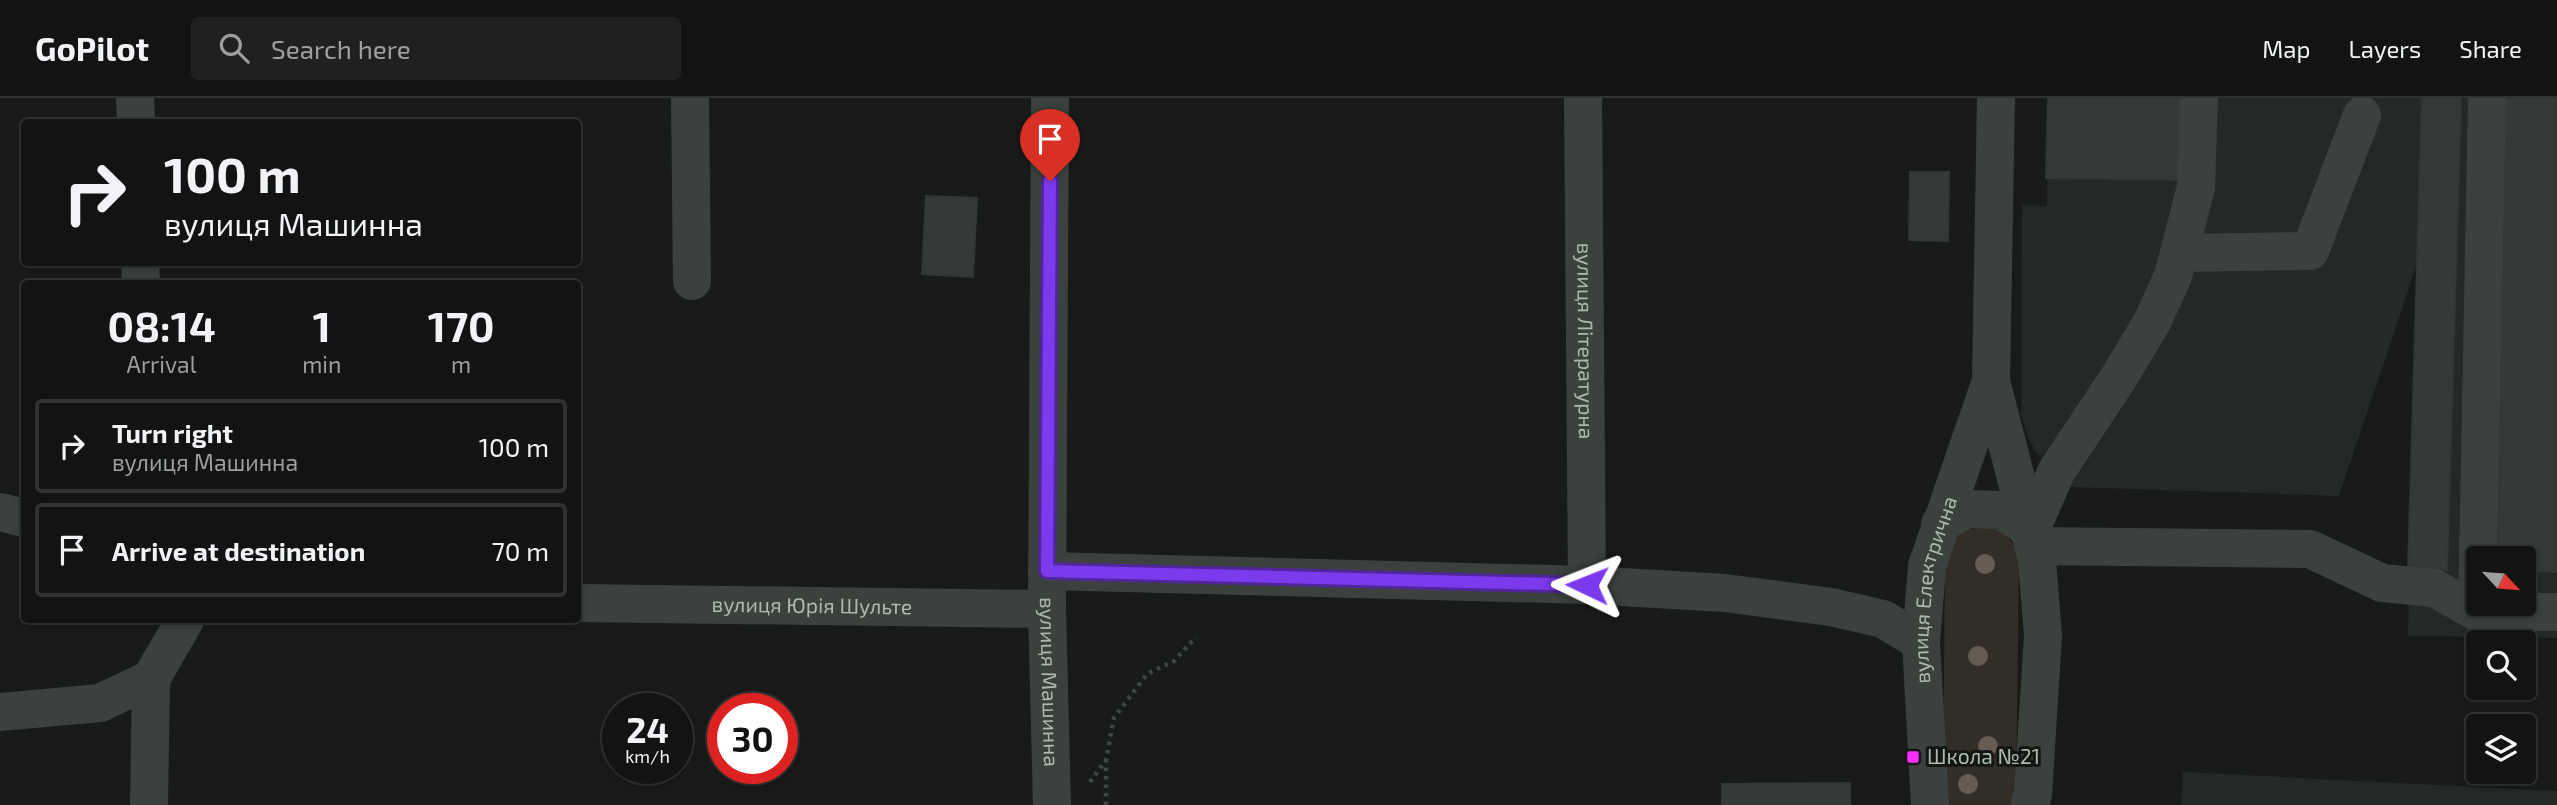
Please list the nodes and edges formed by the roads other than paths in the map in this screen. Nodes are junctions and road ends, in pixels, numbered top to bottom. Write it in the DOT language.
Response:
graph roads {
  1 [pos="135,98"];
  2 [pos="690,98"];
  3 [pos="1050,98"];
  4 [pos="1583,98"];
  5 [pos="1996,98"];
  6 [pos="2199,98"];
  7 [pos="2487,98"];
  8 [pos="2362,115"];
  9 [pos="135,119"];
  10 [pos="2179,253"];
  11 [pos="692,281"];
  12 [pos="1991,381"];
  13 [pos="0,512"];
  14 [pos="21,517"];
  15 [pos="1940,524"];
  16 [pos="2033,538"];
  17 [pos="2478,546"];
  18 [pos="1047,571"];
  19 [pos="1926,584"];
  20 [pos="1587,585"];
  21 [pos="581,603"];
  22 [pos="2466,606"];
  23 [pos="1831,607"];
  24 [pos="1047,609"];
  25 [pos="2536,612"];
  26 [pos="2557,612"];
  27 [pos="183,623"];
  28 [pos="1921,642"];
  29 [pos="151,679"];
  30 [pos="0,712"];
  31 [pos="1067,798"];
  32 [pos="149,805"];
  33 [pos="1930,805"];
  34 [pos="2030,805"];
  1 -- 9 [label="street"];
  2 -- 11 [label="street"];
  3 -- 18 [label="street, вулиця Машинна"];
  4 -- 20 [label="street, вулиця Літературна"];
  5 -- 12 [label="street, вулиця Електрична"];
  6 -- 10 [label="street"];
  7 -- 17 [label="street"];
  8 -- 10 [label="street"];
  10 -- 16 [label="street"];
  12 -- 15 [label="street, вулиця Електрична"];
  12 -- 16 [label="street, вулиця Електрична"];
  13 -- 14 [label="street"];
  15 -- 16 [label="street"];
  15 -- 19 [label="street, вулиця Електрична"];
  16 -- 22 [label="street"];
  16 -- 34 [label="street, вулиця Електрична"];
  18 -- 20 [label="street"];
  18 -- 24 [label="street, вулиця Машинна"];
  19 -- 23 [label="street"];
  19 -- 28 [label="street, вулиця Електрична"];
  20 -- 23 [label="street"];
  21 -- 24 [label="street, вулиця Юрія Шульте"];
  23 -- 28 [label="street"];
  24 -- 31 [label="street, вулиця Машинна"];
  25 -- 26 [label="street"];
  27 -- 29 [label="street"];
  28 -- 33 [label="street, вулиця Електрична"];
  29 -- 30 [label="street"];
  29 -- 32 [label="street"];
}
